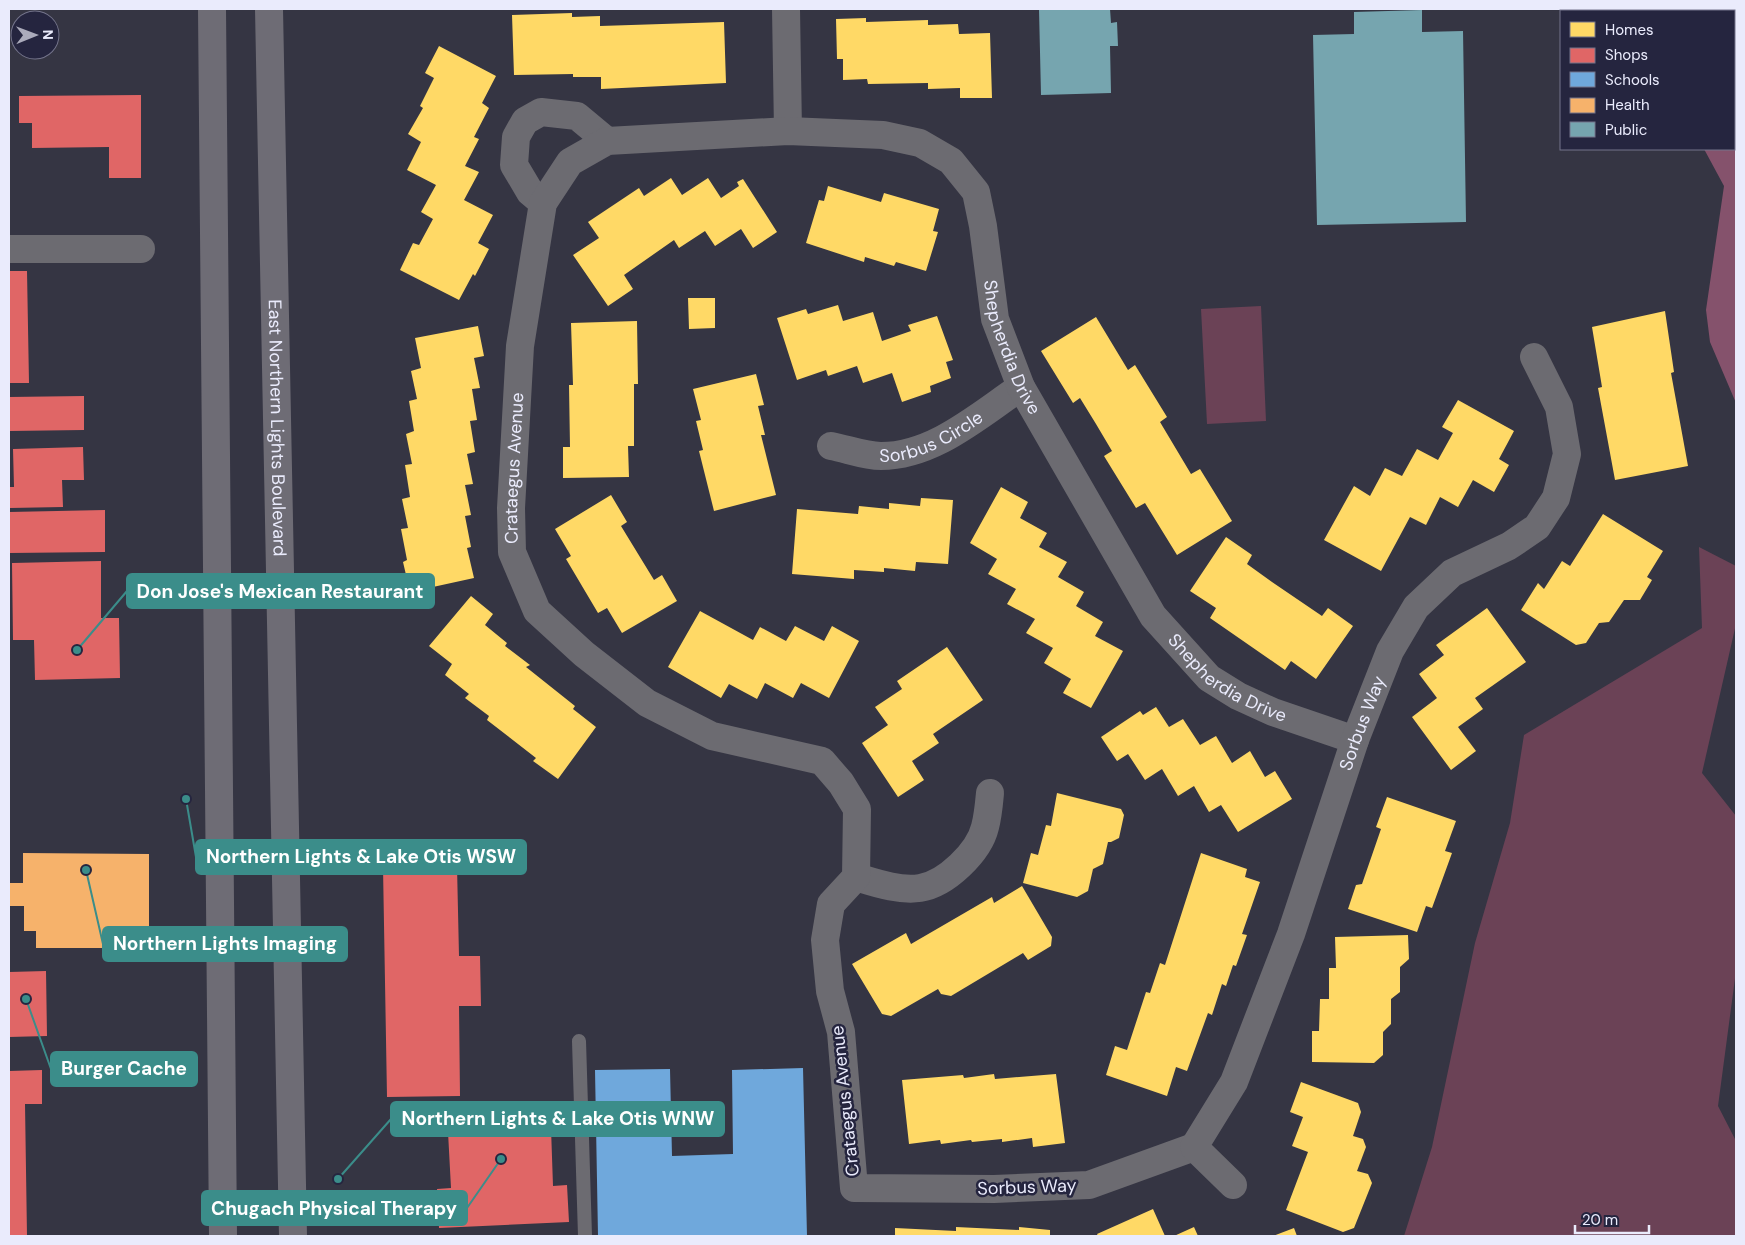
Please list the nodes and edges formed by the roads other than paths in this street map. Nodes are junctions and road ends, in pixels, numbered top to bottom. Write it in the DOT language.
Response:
graph roads {
  1 [pos="212,9"];
  2 [pos="269,9"];
  3 [pos="786,9"];
  4 [pos="788,131"];
  5 [pos="607,141"];
  6 [pos="543,202"];
  7 [pos="9,249"];
  8 [pos="141,249"];
  9 [pos="1534,357"];
  10 [pos="1021,387"];
  11 [pos="831,446"];
  12 [pos="1355,740"];
  13 [pos="990,793"];
  14 [pos="856,877"];
  15 [pos="579,1040"];
  16 [pos="1194,1147"];
  17 [pos="1233,1185"];
  18 [pos="854,1188"];
  19 [pos="223,1236"];
  20 [pos="293,1236"];
  21 [pos="586,1236"];
  1 -- 19 [label="main road"];
  2 -- 20 [label="main road, East Northern Lights Boulevard"];
  3 -- 4 [label="street"];
  4 -- 5 [label="street, Shepherdia Drive"];
  4 -- 10 [label="street, Shepherdia Drive"];
  5 -- 6 [label="street"];
  5 -- 6 [label="street"];
  6 -- 14 [label="street, Crataegus Avenue"];
  7 -- 8 [label="street"];
  9 -- 12 [label="street, Sorbus Way"];
  10 -- 11 [label="street, Sorbus Circle"];
  10 -- 12 [label="street, Shepherdia Drive"];
  12 -- 16 [label="street, Sorbus Way"];
  13 -- 14 [label="street"];
  14 -- 18 [label="street, Crataegus Avenue"];
  15 -- 21 [label="lane"];
  16 -- 17 [label="street"];
  16 -- 18 [label="street, Sorbus Way"];
}
